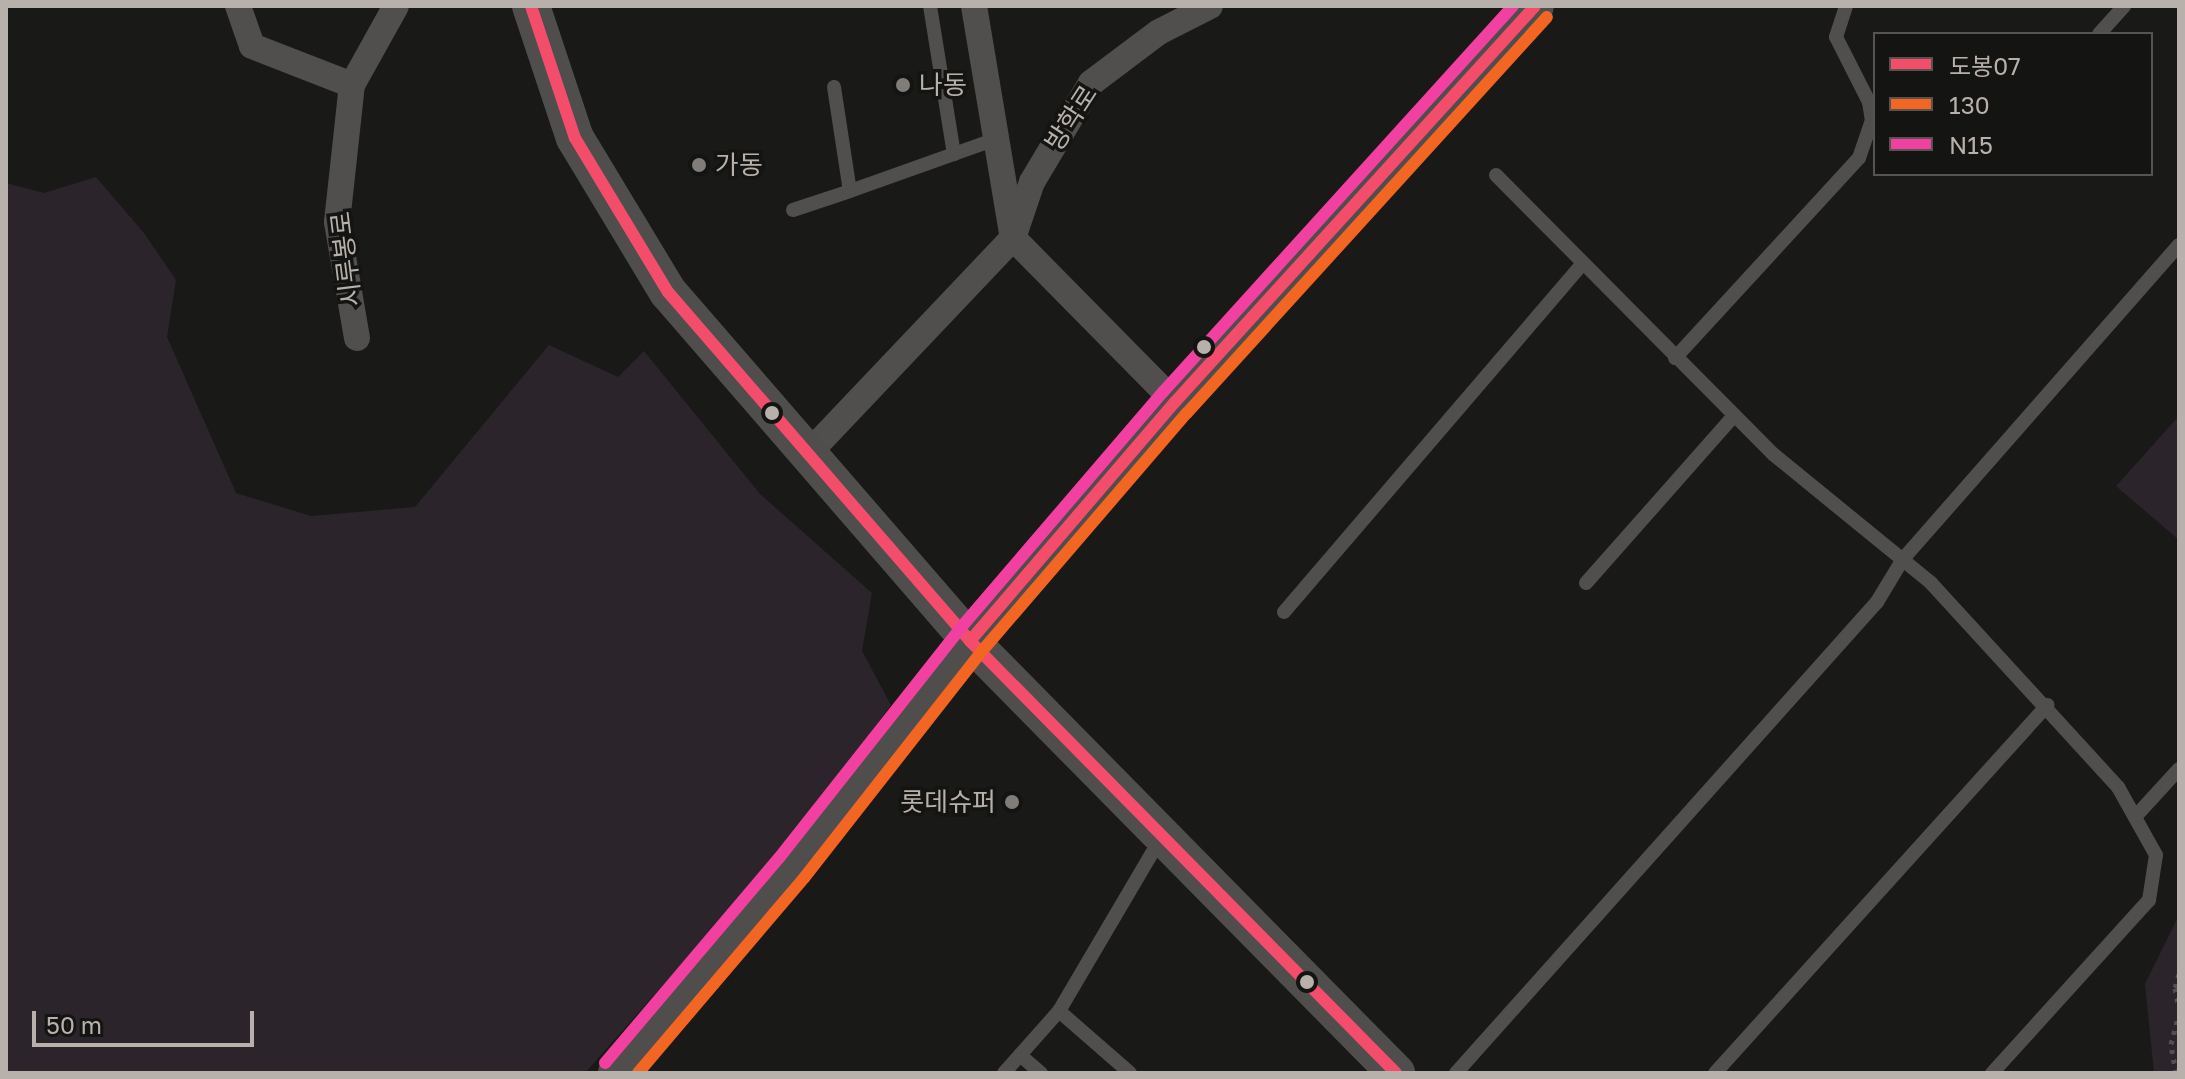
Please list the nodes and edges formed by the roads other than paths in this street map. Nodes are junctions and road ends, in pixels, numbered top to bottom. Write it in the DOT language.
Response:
graph roads {
  1 [pos="238,6"];
  2 [pos="396,6"];
  3 [pos="531,6"];
  4 [pos="930,6"];
  5 [pos="974,6"];
  6 [pos="1210,6"];
  7 [pos="1535,6"];
  8 [pos="1846,6"];
  9 [pos="2124,6"];
  10 [pos="2101,32"];
  11 [pos="352,85"];
  12 [pos="834,87"];
  13 [pos="996,139"];
  14 [pos="954,154"];
  15 [pos="1496,175"];
  16 [pos="850,191"];
  17 [pos="793,210"];
  18 [pos="1013,238"];
  19 [pos="2179,245"];
  20 [pos="1582,264"];
  21 [pos="357,338"];
  22 [pos="1675,358"];
  23 [pos="1175,402"];
  24 [pos="1734,416"];
  25 [pos="806,456"];
  26 [pos="1903,559"];
  27 [pos="1586,583"];
  28 [pos="1284,612"];
  29 [pos="970,641"];
  30 [pos="2047,705"];
  31 [pos="2179,769"];
  32 [pos="2135,817"];
  33 [pos="1162,836"];
  34 [pos="1059,1011"];
  35 [pos="1020,1055"];
  36 [pos="617,1073"];
  37 [pos="1004,1073"];
  38 [pos="1041,1073"];
  39 [pos="1130,1073"];
  40 [pos="1396,1073"];
  41 [pos="1456,1073"];
  42 [pos="1715,1073"];
  43 [pos="1992,1073"];
  1 -- 11 [label="street"];
  2 -- 11 [label="street, 시루봉로"];
  3 -- 25 [label="main road"];
  4 -- 14 [label="lane"];
  5 -- 13 [label="street"];
  6 -- 18 [label="street, 방학로"];
  7 -- 23 [label="main road"];
  8 -- 22 [label="lane"];
  9 -- 10 [label="lane"];
  11 -- 21 [label="street, 시루봉로"];
  12 -- 16 [label="lane"];
  13 -- 14 [label="lane"];
  13 -- 18 [label="street"];
  14 -- 16 [label="lane"];
  15 -- 20 [label="lane"];
  16 -- 17 [label="lane"];
  18 -- 23 [label="street"];
  18 -- 25 [label="street, 방학로"];
  19 -- 26 [label="lane"];
  20 -- 22 [label="lane"];
  20 -- 28 [label="lane"];
  22 -- 24 [label="lane"];
  23 -- 29 [label="main road"];
  24 -- 26 [label="lane"];
  24 -- 27 [label="lane"];
  25 -- 29 [label="main road"];
  26 -- 30 [label="lane"];
  26 -- 41 [label="lane"];
  29 -- 33 [label="main road"];
  29 -- 36 [label="main road"];
  30 -- 32 [label="lane"];
  30 -- 42 [label="lane"];
  31 -- 32 [label="lane"];
  32 -- 43 [label="lane"];
  33 -- 34 [label="lane"];
  33 -- 40 [label="main road"];
  34 -- 35 [label="lane"];
  34 -- 39 [label="lane"];
  35 -- 37 [label="lane"];
  35 -- 38 [label="lane"];
}
